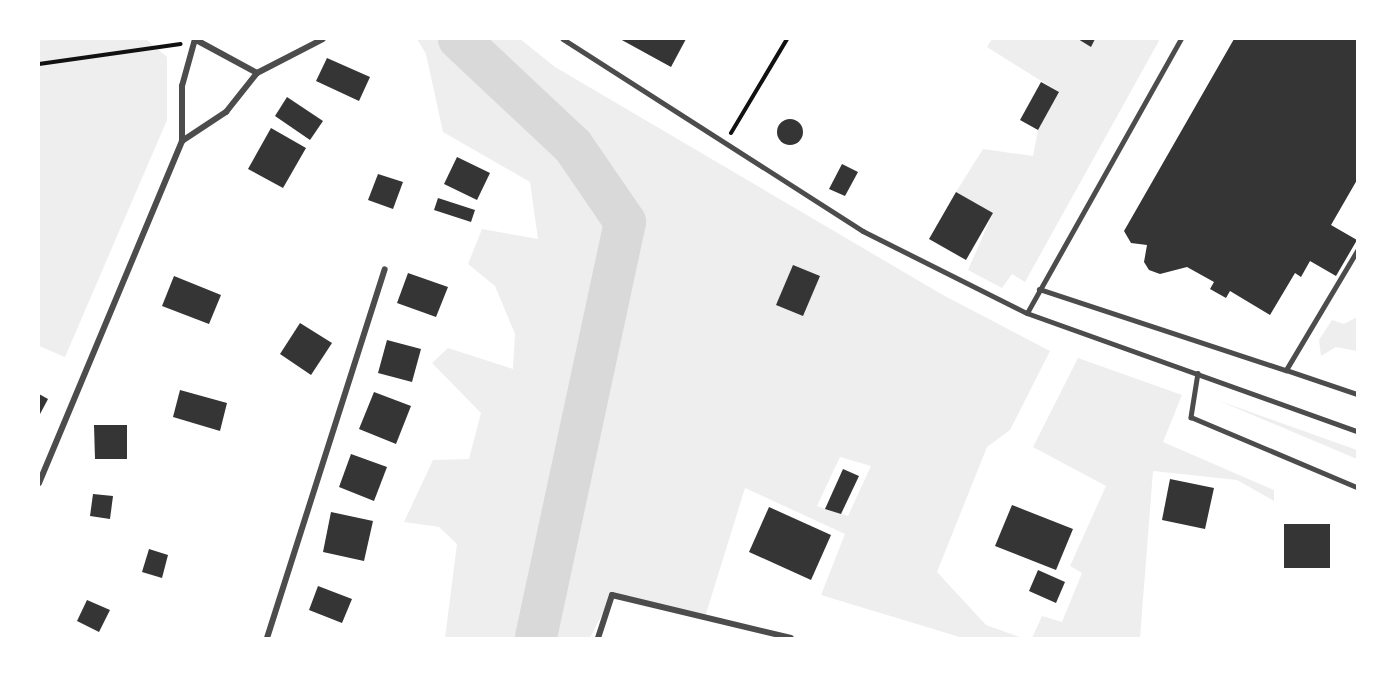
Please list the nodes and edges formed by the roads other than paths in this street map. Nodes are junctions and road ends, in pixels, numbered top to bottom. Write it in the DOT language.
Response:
graph roads {
  1 [pos="323,39"];
  2 [pos="563,39"];
  3 [pos="1180,39"];
  4 [pos="196,40"];
  5 [pos="257,73"];
  6 [pos="182,141"];
  7 [pos="1357,251"];
  8 [pos="385,269"];
  9 [pos="1039,289"];
  10 [pos="1027,313"];
  11 [pos="1286,370"];
  12 [pos="1198,373"];
  13 [pos="1357,394"];
  14 [pos="1357,431"];
  15 [pos="39,483"];
  16 [pos="1357,487"];
  17 [pos="267,638"];
  18 [pos="598,638"];
  19 [pos="791,638"];
  1 -- 5 [label="street"];
  2 -- 10 [label="lane"];
  3 -- 9 [label="lane"];
  4 -- 5 [label="street"];
  4 -- 6 [label="street"];
  5 -- 6 [label="street"];
  6 -- 15 [label="street"];
  7 -- 11 [label="lane"];
  8 -- 17 [label="street"];
  9 -- 10 [label="lane"];
  9 -- 11 [label="lane"];
  10 -- 12 [label="lane"];
  11 -- 13 [label="lane"];
  12 -- 14 [label="lane"];
  12 -- 16 [label="lane"];
  18 -- 19 [label="street"];
}
